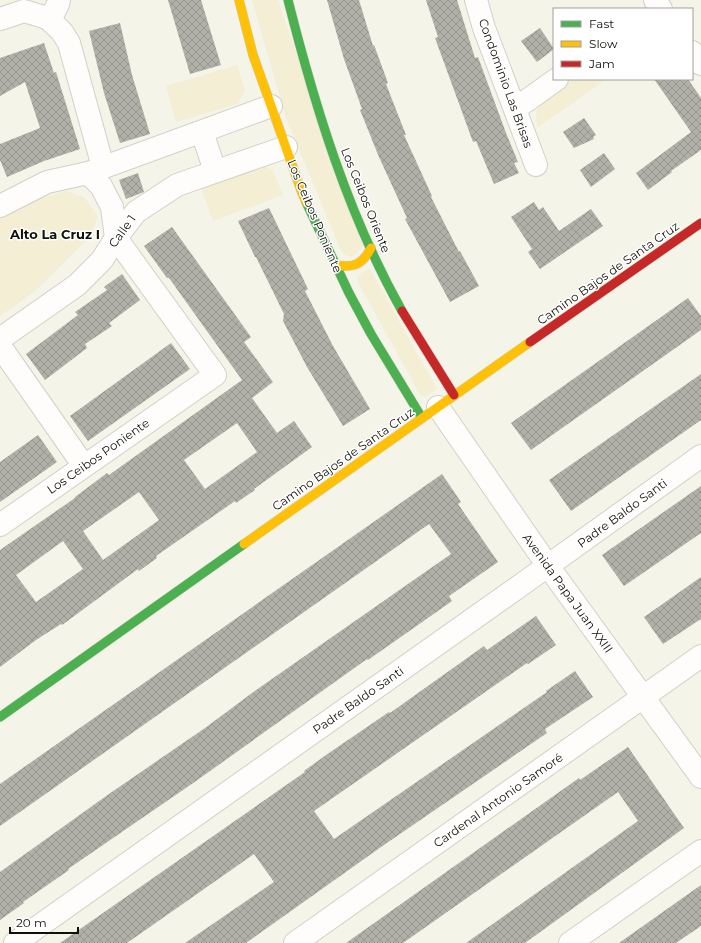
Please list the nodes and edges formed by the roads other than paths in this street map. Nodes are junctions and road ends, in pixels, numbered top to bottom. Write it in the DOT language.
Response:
graph roads {
  1 [pos="59,0"];
  2 [pos="239,0"];
  3 [pos="288,0"];
  4 [pos="476,0"];
  5 [pos="0,19"];
  6 [pos="50,20"];
  7 [pos="693,53"];
  8 [pos="701,64"];
  9 [pos="556,80"];
  10 [pos="271,106"];
  11 [pos="515,109"];
  12 [pos="202,132"];
  13 [pos="286,147"];
  14 [pos="536,165"];
  15 [pos="95,170"];
  16 [pos="215,171"];
  17 [pos="0,206"];
  18 [pos="701,223"];
  19 [pos="116,238"];
  20 [pos="371,248"];
  21 [pos="335,265"];
  22 [pos="0,339"];
  23 [pos="0,346"];
  24 [pos="438,407"];
  25 [pos="701,456"];
  26 [pos="84,466"];
  27 [pos="0,524"];
  28 [pos="548,566"];
  29 [pos="701,656"];
  30 [pos="643,697"];
  31 [pos="0,717"];
  32 [pos="701,777"];
  33 [pos="701,851"];
  34 [pos="14,943"];
  35 [pos="296,943"];
  36 [pos="570,943"];
  1 -- 6 [label="street"];
  2 -- 10 [label="street, Los Ceibos Poniente"];
  3 -- 20 [label="street, Los Ceibos Oriente"];
  4 -- 11 [label="street, Condominio Las Brisas"];
  5 -- 6 [label="street"];
  6 -- 15 [label="street"];
  7 -- 8 [label="street"];
  9 -- 11 [label="street"];
  10 -- 12 [label="street"];
  10 -- 13 [label="street, Los Ceibos Poniente"];
  11 -- 14 [label="street, Condominio Las Brisas"];
  12 -- 15 [label="street"];
  12 -- 16 [label="street"];
  13 -- 16 [label="street, Calle 1"];
  13 -- 21 [label="street, Los Ceibos Poniente"];
  15 -- 17 [label="street"];
  15 -- 19 [label="street"];
  16 -- 19 [label="street, Calle 1"];
  18 -- 24 [label="street, Camino Bajos de Santa Cruz"];
  19 -- 22 [label="street, Calle 1"];
  19 -- 26 [label="street, Los Ceibos Poniente"];
  20 -- 21 [label="street"];
  20 -- 24 [label="street, Los Ceibos Oriente"];
  21 -- 24 [label="street, Los Ceibos Poniente"];
  23 -- 26 [label="street"];
  24 -- 28 [label="street, Avenida Papa Juan XXIII"];
  24 -- 31 [label="street, Camino Bajos de Santa Cruz"];
  25 -- 28 [label="street, Padre Baldo Santi"];
  26 -- 27 [label="street, Los Ceibos Poniente"];
  28 -- 30 [label="street, Avenida Papa Juan XXIII"];
  28 -- 34 [label="street, Padre Baldo Santi"];
  29 -- 30 [label="street, Cardenal Antonio Samoré"];
  30 -- 32 [label="street, Avenida Papa Juan XXIII"];
  30 -- 35 [label="street, Cardenal Antonio Samoré"];
  33 -- 36 [label="street"];
}
